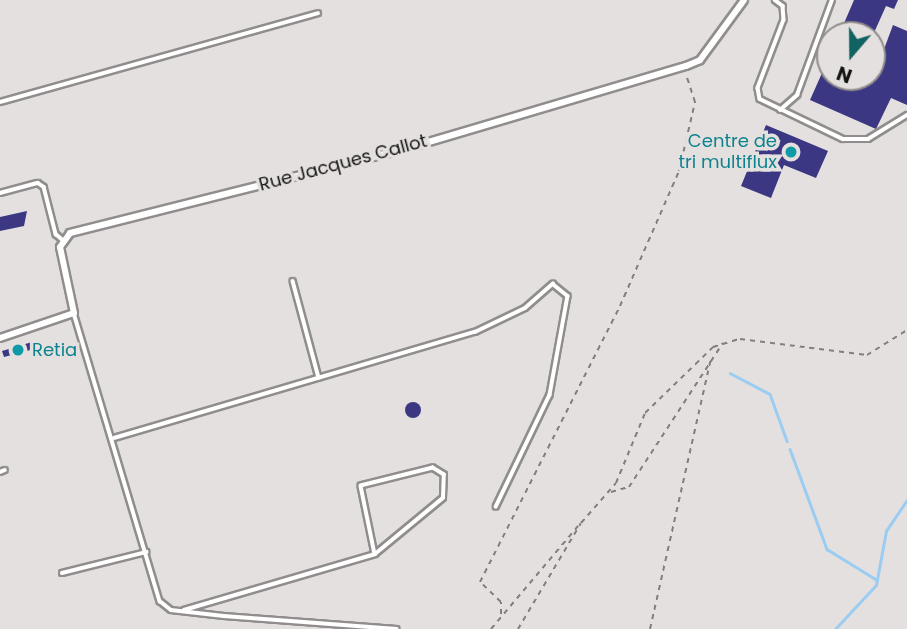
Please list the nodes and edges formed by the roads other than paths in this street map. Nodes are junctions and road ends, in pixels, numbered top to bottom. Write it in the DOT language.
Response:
graph roads {
  1 [pos="744,0"];
  2 [pos="775,0"];
  3 [pos="832,0"];
  4 [pos="318,13"];
  5 [pos="0,102"];
  6 [pos="780,110"];
  7 [pos="907,115"];
  8 [pos="0,193"];
  9 [pos="63,240"];
  10 [pos="293,281"];
  11 [pos="74,313"];
  12 [pos="0,338"];
  13 [pos="319,378"];
  14 [pos="114,438"];
  15 [pos="496,507"];
  16 [pos="146,552"];
  17 [pos="375,554"];
  18 [pos="62,573"];
  19 [pos="182,611"];
  20 [pos="397,629"];
  1 -- 9 [label="street, Rue Jacques Callot"];
  2 -- 6 [label="lane"];
  3 -- 6 [label="lane"];
  4 -- 5 [label="lane"];
  6 -- 7 [label="lane"];
  8 -- 9 [label="lane"];
  9 -- 11 [label="street"];
  10 -- 13 [label="lane"];
  11 -- 12 [label="street"];
  11 -- 14 [label="lane"];
  13 -- 14 [label="lane"];
  13 -- 15 [label="lane"];
  14 -- 16 [label="lane"];
  16 -- 18 [label="lane"];
  16 -- 19 [label="lane"];
  17 -- 17 [label="lane"];
  17 -- 19 [label="lane"];
  19 -- 20 [label="lane"];
}
